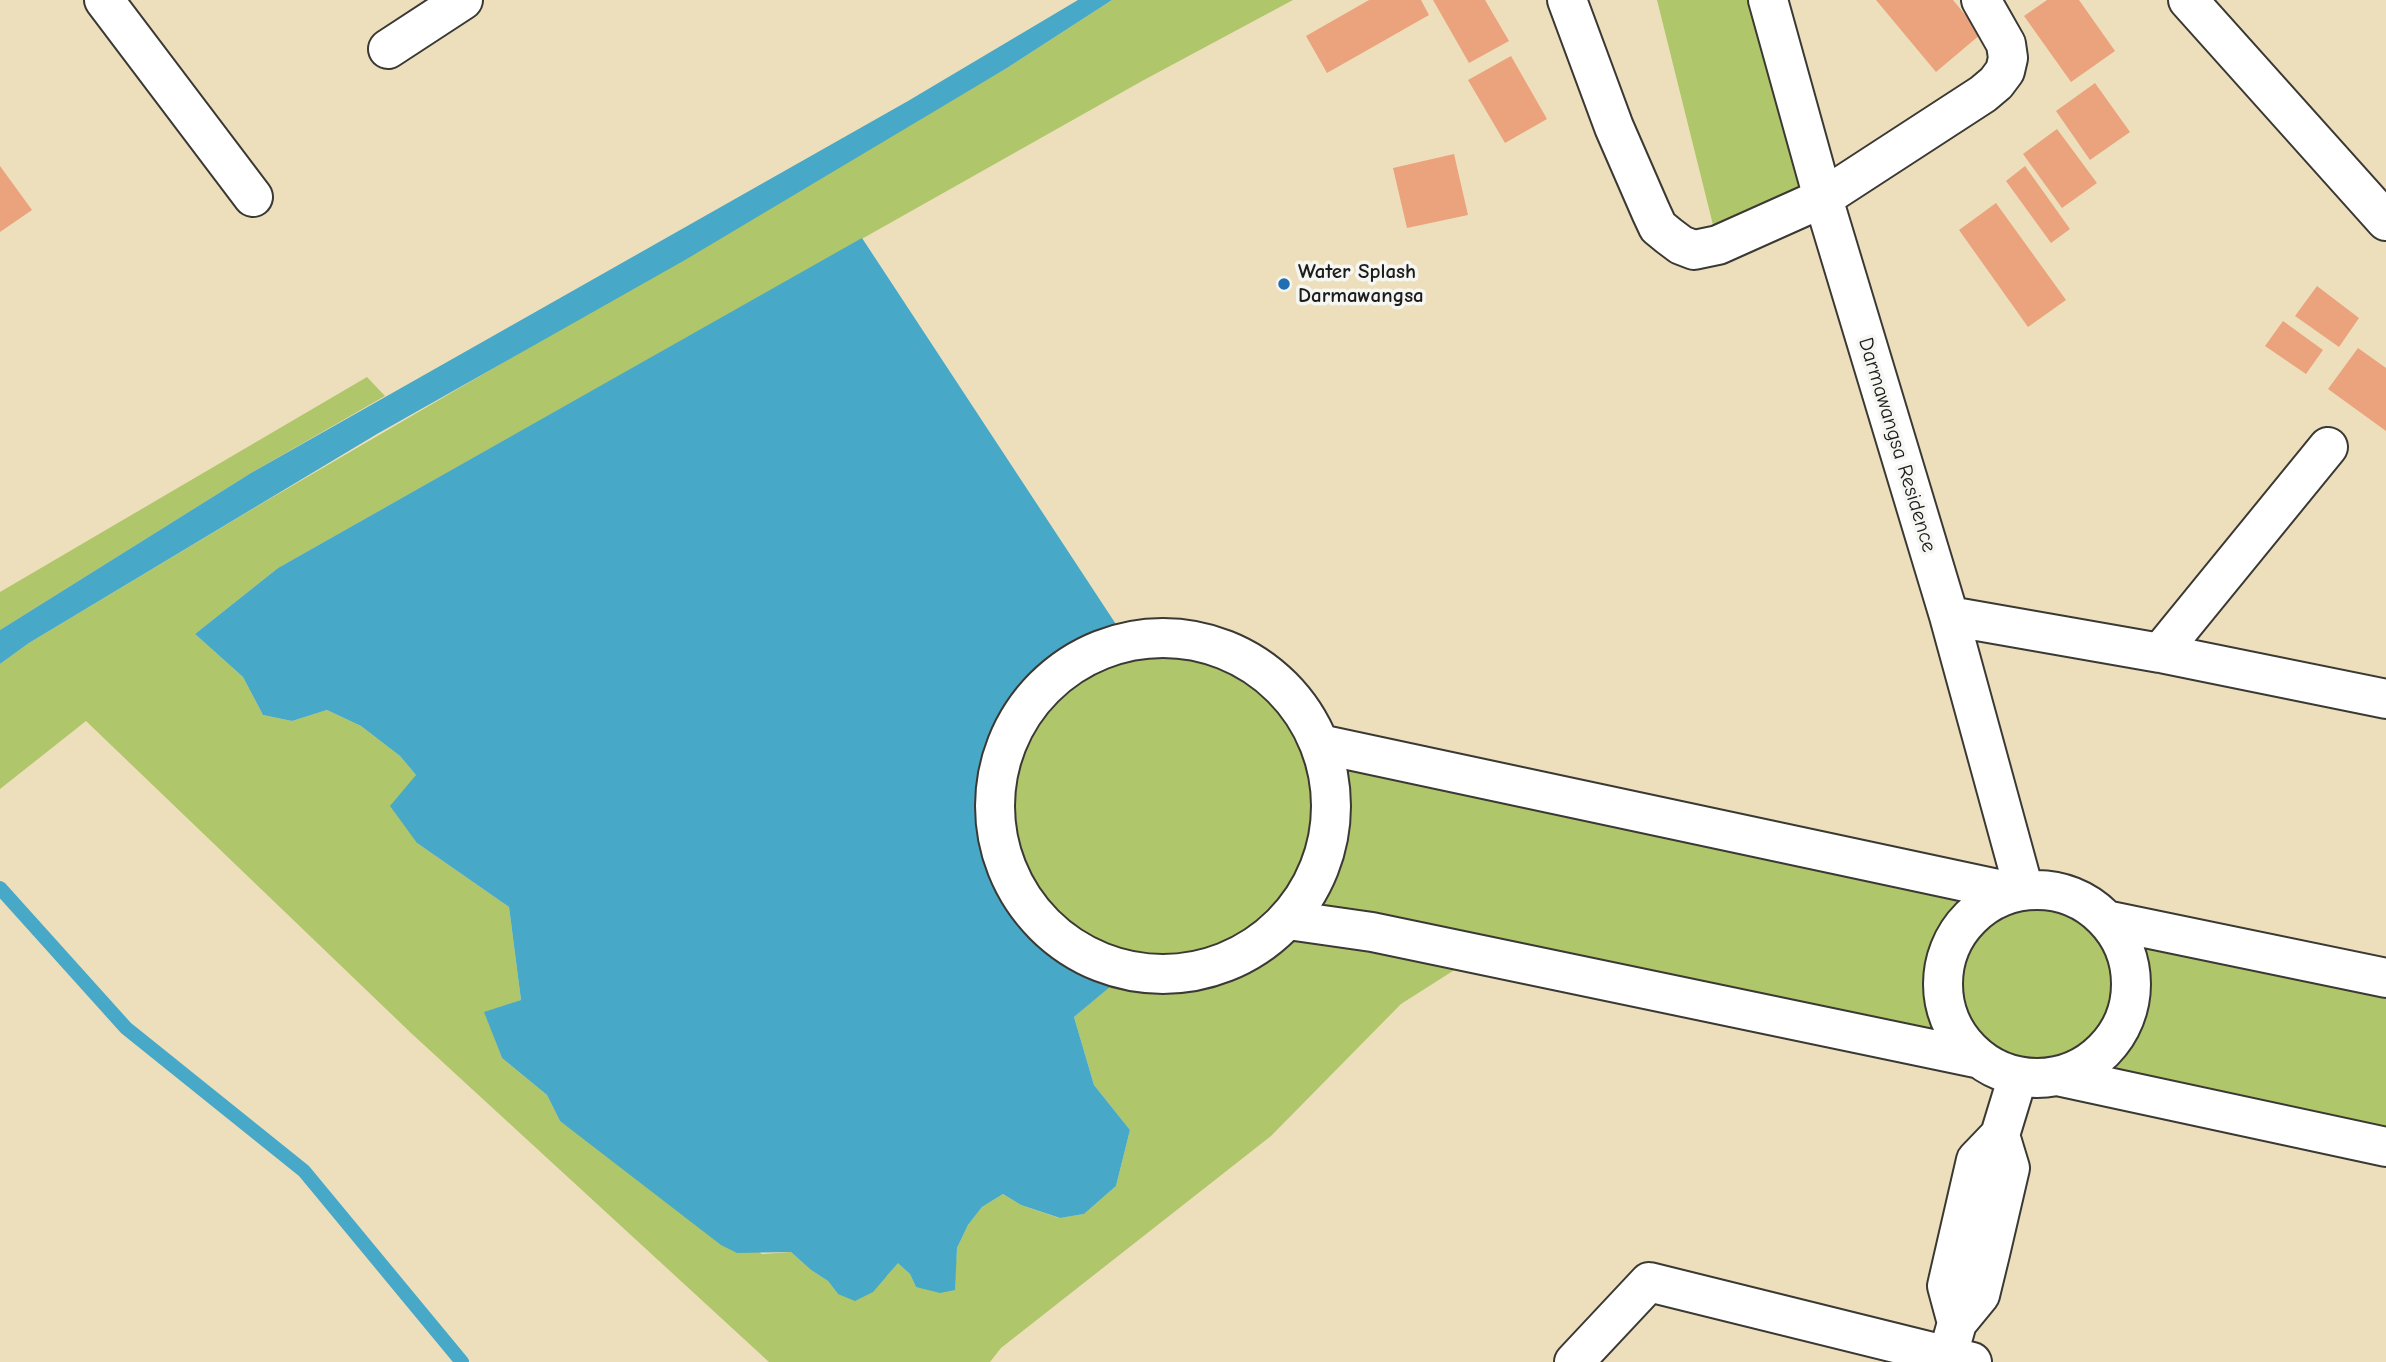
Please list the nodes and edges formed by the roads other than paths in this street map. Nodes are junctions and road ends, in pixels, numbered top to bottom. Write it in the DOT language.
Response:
graph roads {
  1 [pos="104,0"];
  2 [pos="463,0"];
  3 [pos="1567,0"];
  4 [pos="1768,0"];
  5 [pos="1981,0"];
  6 [pos="2188,0"];
  7 [pos="388,49"];
  8 [pos="253,197"];
  9 [pos="1824,198"];
  10 [pos="2386,221"];
  11 [pos="2329,447"];
  12 [pos="1949,617"];
  13 [pos="2160,653"];
  14 [pos="2386,699"];
  15 [pos="1320,744"];
  16 [pos="2018,891"];
  17 [pos="1289,920"];
  18 [pos="2106,920"];
  19 [pos="2386,978"];
  20 [pos="1980,1059"];
  21 [pos="2018,1076"];
  22 [pos="2057,1076"];
  23 [pos="2386,1147"];
  24 [pos="1955,1351"];
  25 [pos="1574,1362"];
  1 -- 8 [label="street"];
  2 -- 7 [label="street"];
  3 -- 9 [label="street"];
  4 -- 9 [label="street, Darmawangsa Residence"];
  5 -- 9 [label="street"];
  6 -- 10 [label="street"];
  9 -- 12 [label="street, Darmawangsa Residence"];
  11 -- 13 [label="street"];
  12 -- 13 [label="street"];
  12 -- 16 [label="street, Darmawangsa Residence"];
  13 -- 14 [label="street"];
  15 -- 16 [label="street"];
  15 -- 17 [label="street"];
  15 -- 17 [label="street"];
  16 -- 18 [label="street"];
  16 -- 20 [label="street"];
  17 -- 20 [label="street"];
  18 -- 19 [label="street"];
  18 -- 22 [label="street"];
  20 -- 21 [label="street"];
  21 -- 22 [label="street"];
  21 -- 24 [label="street"];
  22 -- 23 [label="street"];
  24 -- 25 [label="street"];
}
